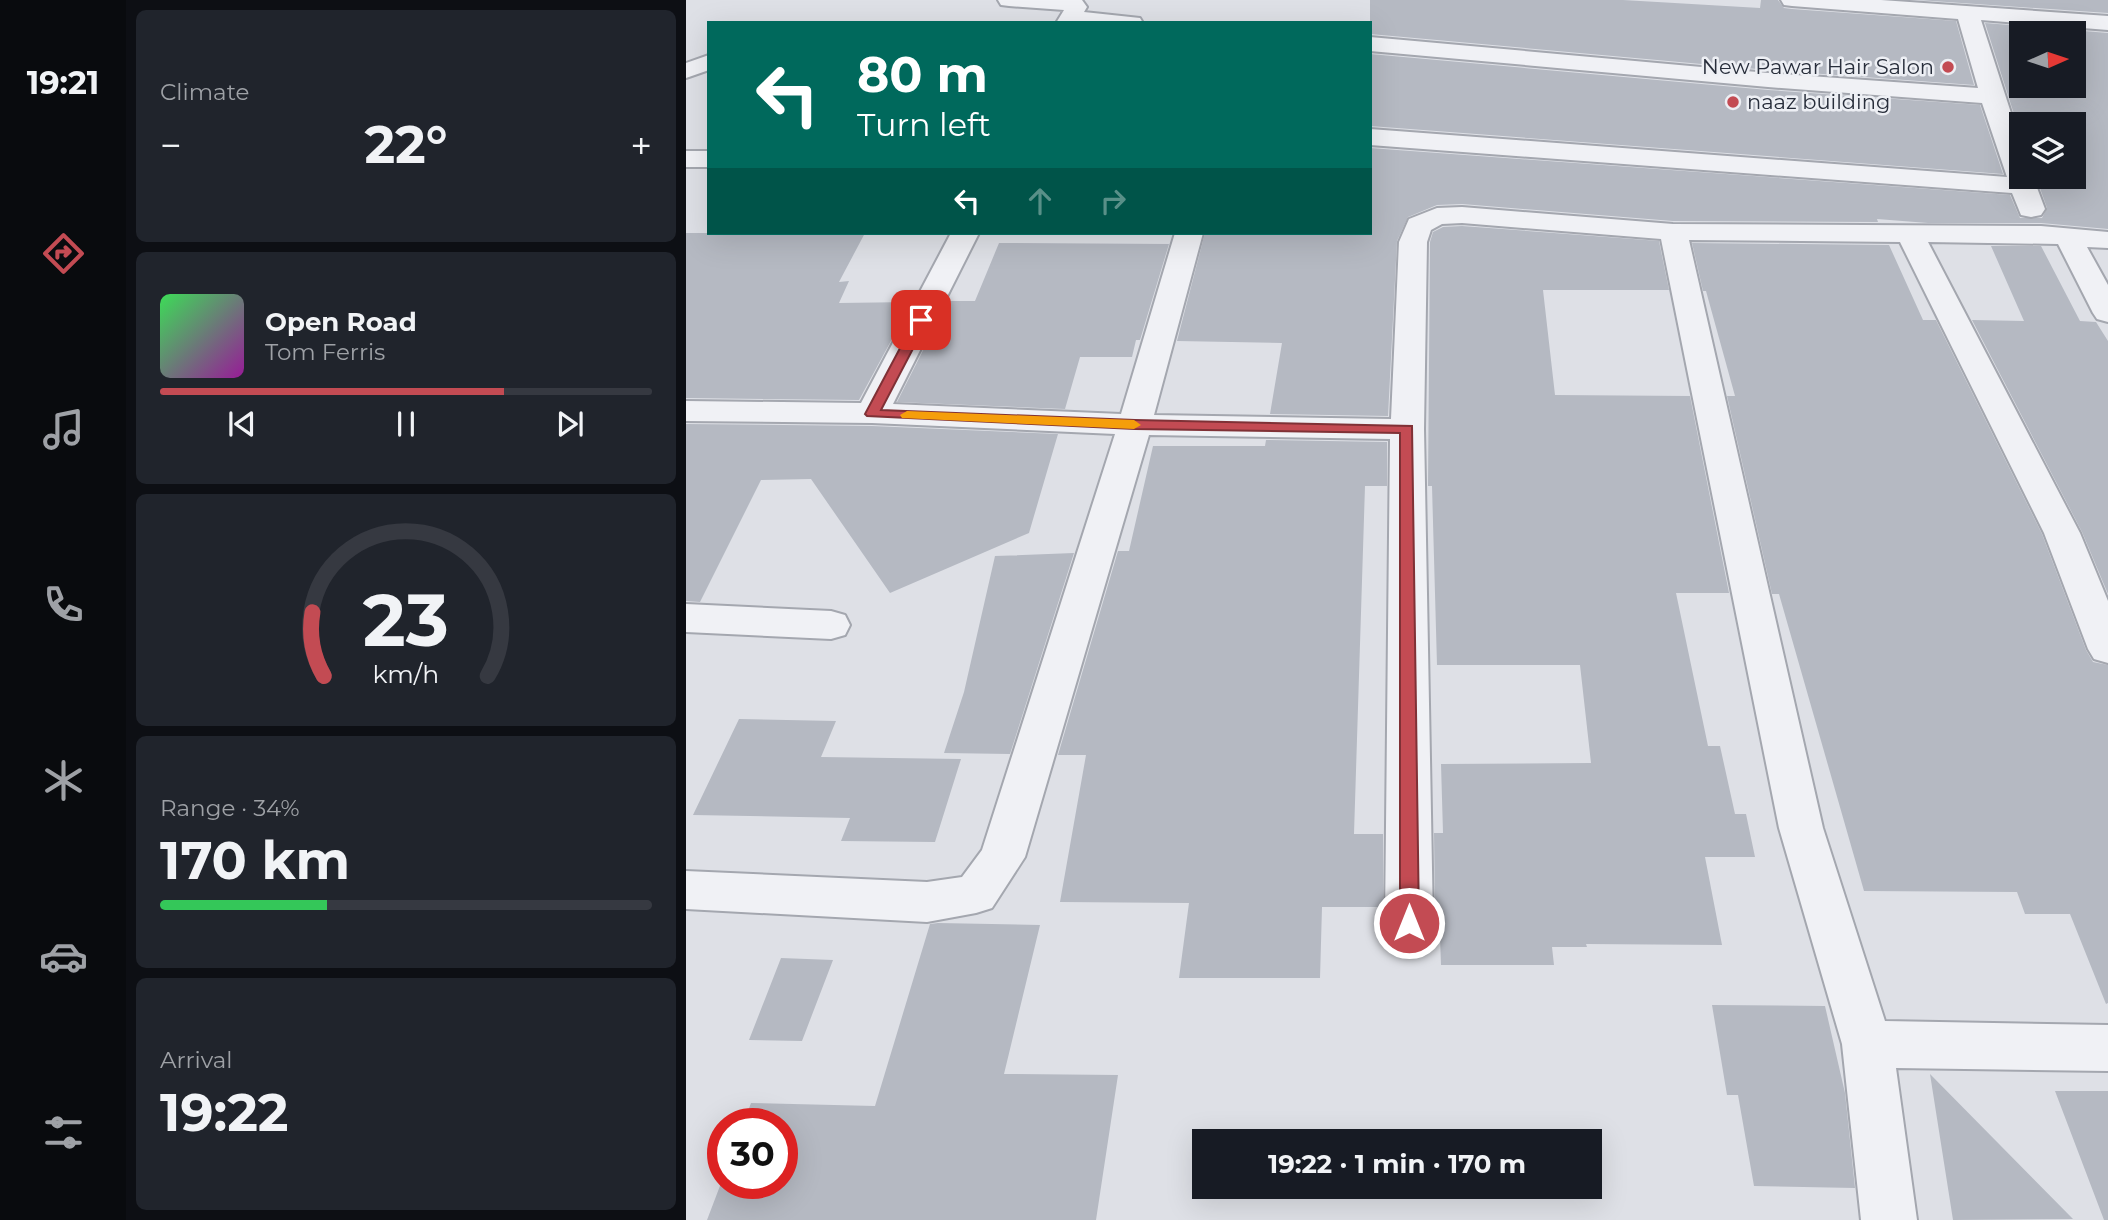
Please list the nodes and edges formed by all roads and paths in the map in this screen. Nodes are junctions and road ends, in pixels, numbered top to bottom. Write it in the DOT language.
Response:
graph roads {
  1 [pos="1009,0"];
  2 [pos="1792,0"];
  3 [pos="1968,14"];
  4 [pos="1069,20"];
  5 [pos="1090,21"];
  6 [pos="2108,23"];
  7 [pos="1372,44"];
  8 [pos="707,63"];
  9 [pos="686,71"];
  10 [pos="1992,96"];
  11 [pos="1372,137"];
  12 [pos="2009,145"];
  13 [pos="686,159"];
  14 [pos="707,159"];
  15 [pos="2009,185"];
  16 [pos="2025,189"];
  17 [pos="1673,232"];
  18 [pos="1909,232"];
  19 [pos="964,235"];
  20 [pos="1188,235"];
  21 [pos="2054,235"];
  22 [pos="2108,240"];
  23 [pos="2108,313"];
  24 [pos="686,411"];
  25 [pos="872,414"];
  26 [pos="1135,425"];
  27 [pos="1407,429"];
  28 [pos="686,618"];
  29 [pos="831,625"];
  30 [pos="2108,649"];
  31 [pos="686,890"];
  32 [pos="1409,923"];
  33 [pos="1867,1044"];
  34 [pos="2108,1048"];
  35 [pos="1889,1220"];
  1 -- 4 [label="street"];
  2 -- 3 [label="street"];
  3 -- 6 [label="street"];
  3 -- 10 [label="street"];
  4 -- 5 [label="street"];
  7 -- 10 [label="street"];
  8 -- 9 [label="street"];
  10 -- 12 [label="street"];
  11 -- 15 [label="street"];
  13 -- 14 [label="street"];
  16 -- 21 [label="street"];
  17 -- 18 [label="street"];
  17 -- 27 [label="street"];
  17 -- 33 [label="street"];
  18 -- 21 [label="street"];
  18 -- 30 [label="street"];
  19 -- 25 [label="street"];
  20 -- 26 [label="street"];
  21 -- 22 [label="street"];
  21 -- 23 [label="street"];
  24 -- 25 [label="street"];
  25 -- 26 [label="street"];
  26 -- 27 [label="street"];
  26 -- 31 [label="street"];
  27 -- 32 [label="street"];
  28 -- 29 [label="street"];
  33 -- 34 [label="street"];
  33 -- 35 [label="street"];
}
